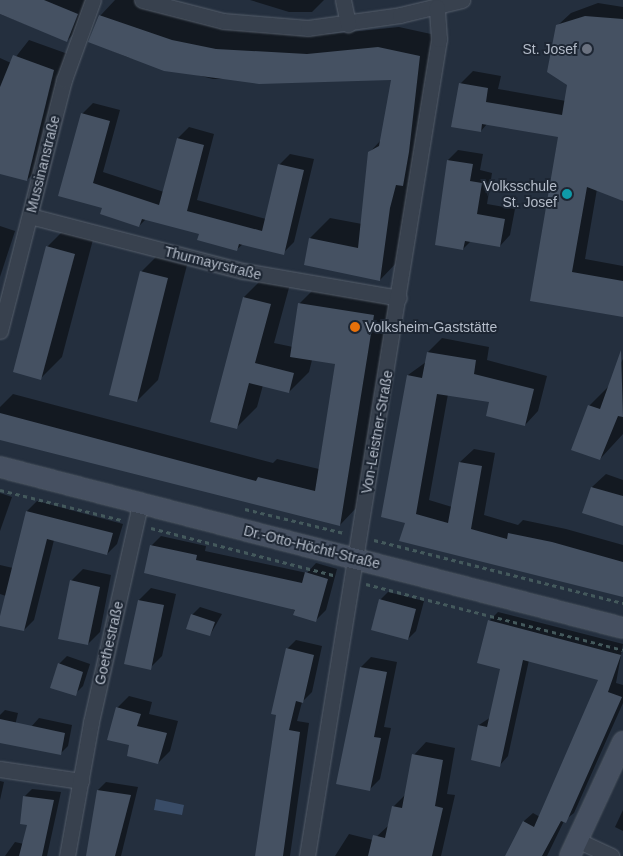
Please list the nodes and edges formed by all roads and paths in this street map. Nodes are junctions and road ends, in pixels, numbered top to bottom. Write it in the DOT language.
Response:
graph roads {
  1 [pos="93,0"];
  2 [pos="142,0"];
  3 [pos="343,0"];
  4 [pos="462,0"];
  5 [pos="437,7"];
  6 [pos="348,24"];
  7 [pos="30,216"];
  8 [pos="399,298"];
  9 [pos="0,331"];
  10 [pos="0,467"];
  11 [pos="0,490"];
  12 [pos="243,508"];
  13 [pos="138,514"];
  14 [pos="359,536"];
  15 [pos="355,558"];
  16 [pos="351,580"];
  17 [pos="623,603"];
  18 [pos="623,628"];
  19 [pos="623,650"];
  20 [pos="623,742"];
  21 [pos="0,768"];
  22 [pos="81,781"];
  23 [pos="573,848"];
  24 [pos="67,856"];
  25 [pos="306,856"];
  26 [pos="611,856"];
  1 -- 7 [label="street, Mussinanstraße"];
  2 -- 6 [label="street"];
  3 -- 6 [label="street"];
  4 -- 5 [label="street"];
  5 -- 6 [label="street"];
  5 -- 8 [label="street, Von-Leistner-Straße"];
  7 -- 8 [label="street, Thurmayrstraße"];
  7 -- 9 [label="street, Mussinanstraße"];
  8 -- 14 [label="street, Von-Leistner-Straße"];
  10 -- 13 [label="street, Dr.-Otto-Höchtl-Straße"];
  11 -- 13 [label="path"];
  12 -- 14 [label="path"];
  13 -- 15 [label="street, Dr.-Otto-Höchtl-Straße"];
  13 -- 16 [label="path"];
  13 -- 22 [label="street, Goethestraße"];
  14 -- 15 [label="street, Von-Leistner-Straße"];
  14 -- 17 [label="path"];
  15 -- 16 [label="street, Von-Leistner-Straße"];
  15 -- 18 [label="street, Dr.-Otto-Höchtl-Straße"];
  16 -- 19 [label="path"];
  16 -- 25 [label="street, Von-Leistner-Straße"];
  20 -- 23 [label="street"];
  21 -- 22 [label="street"];
  22 -- 24 [label="street, Goethestraße"];
  23 -- 26 [label="street"];
}
